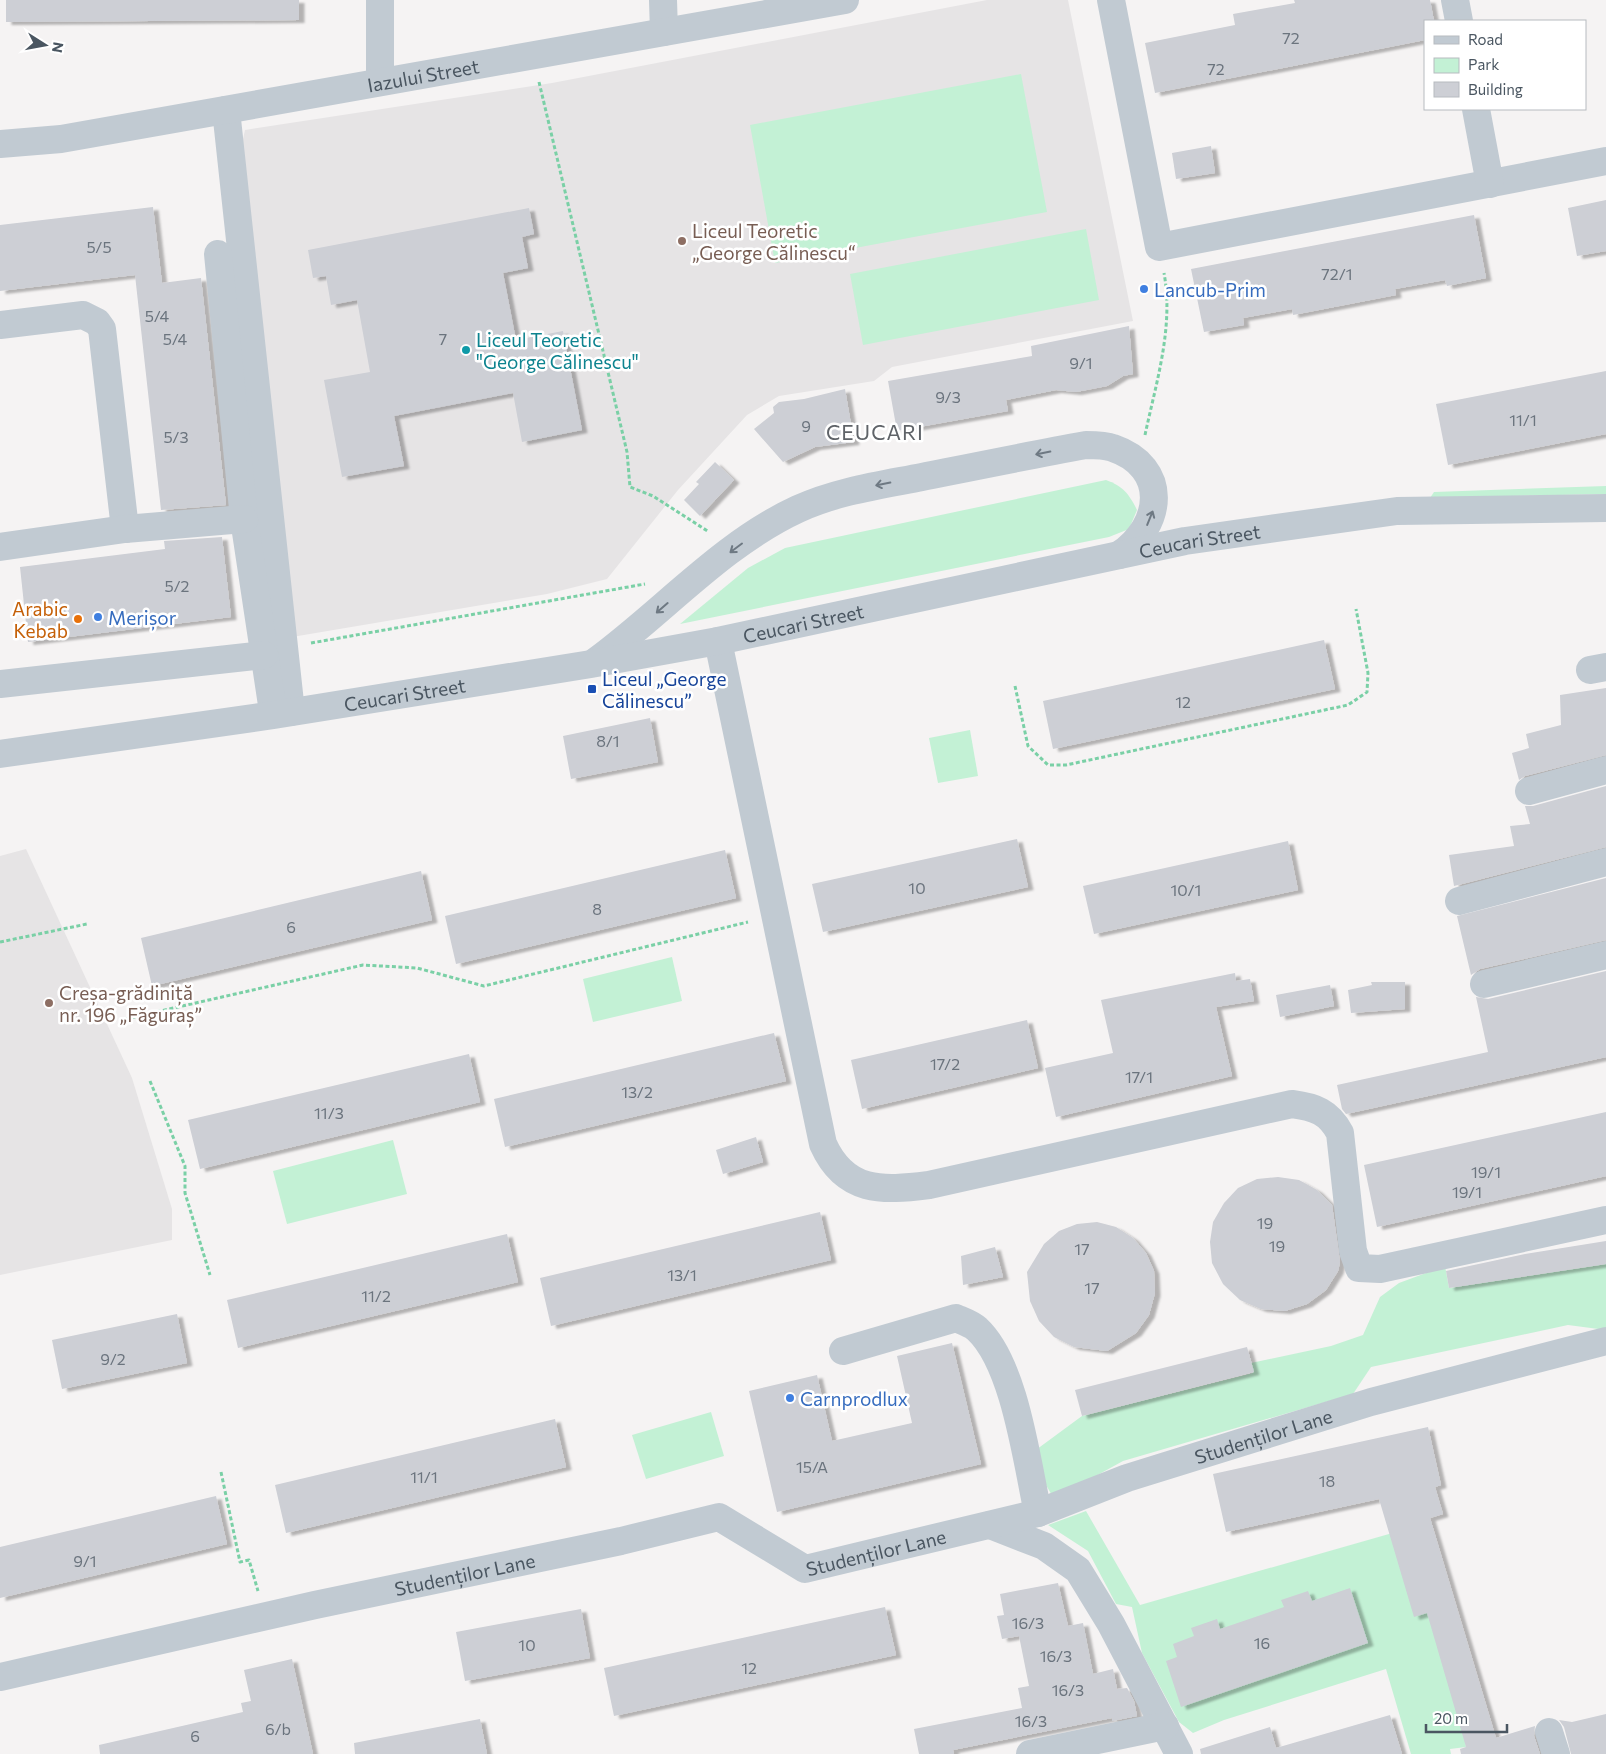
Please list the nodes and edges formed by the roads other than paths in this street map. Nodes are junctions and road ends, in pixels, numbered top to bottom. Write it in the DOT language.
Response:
graph roads {
  1 [pos="380,0"];
  2 [pos="664,0"];
  3 [pos="845,0"];
  4 [pos="1112,0"];
  5 [pos="1454,0"];
  6 [pos="1459,20"];
  7 [pos="664,32"];
  8 [pos="380,82"];
  9 [pos="226,110"];
  10 [pos="1476,110"];
  11 [pos="0,144"];
  12 [pos="1606,161"];
  13 [pos="1490,184"];
  14 [pos="218,254"];
  15 [pos="0,325"];
  16 [pos="1606,508"];
  17 [pos="244,519"];
  18 [pos="125,528"];
  19 [pos="0,547"];
  20 [pos="1119,554"];
  21 [pos="718,641"];
  22 [pos="264,655"];
  23 [pos="591,664"];
  24 [pos="0,684"];
  25 [pos="282,713"];
  26 [pos="0,754"];
  27 [pos="1606,770"];
  28 [pos="1529,791"];
  29 [pos="1606,862"];
  30 [pos="1459,901"];
  31 [pos="1606,955"];
  32 [pos="1484,984"];
  33 [pos="1606,1220"];
  34 [pos="1606,1342"];
  35 [pos="842,1351"];
  36 [pos="1038,1513"];
  37 [pos="990,1525"];
  38 [pos="0,1676"];
  39 [pos="1165,1726"];
  40 [pos="1030,1754"];
  41 [pos="1179,1754"];
  1 -- 8 [label="street"];
  2 -- 7 [label="street"];
  3 -- 7 [label="street, Iazului Street"];
  4 -- 13 [label="street"];
  5 -- 6 [label="street"];
  7 -- 8 [label="street, Iazului Street"];
  8 -- 9 [label="street, Iazului Street"];
  9 -- 11 [label="street, Iazului Street"];
  9 -- 25 [label="street"];
  10 -- 13 [label="street"];
  12 -- 13 [label="street"];
  14 -- 17 [label="street"];
  15 -- 18 [label="street"];
  16 -- 20 [label="street, Ceucari Street"];
  17 -- 18 [label="street"];
  17 -- 22 [label="street"];
  18 -- 19 [label="street"];
  20 -- 21 [label="street, Ceucari Street"];
  20 -- 23 [label="street, one-way"];
  21 -- 23 [label="street, Ceucari Street"];
  21 -- 33 [label="street"];
  22 -- 24 [label="street"];
  22 -- 25 [label="street"];
  23 -- 25 [label="street, Ceucari Street"];
  25 -- 26 [label="street, Ceucari Street"];
  27 -- 28 [label="street"];
  29 -- 30 [label="street"];
  31 -- 32 [label="street"];
  34 -- 36 [label="street, Studenților Lane"];
  35 -- 36 [label="street"];
  36 -- 37 [label="street, Studenților Lane"];
  37 -- 38 [label="street, Studenților Lane"];
  37 -- 39 [label="street"];
  39 -- 40 [label="street"];
  39 -- 41 [label="street"];
}
